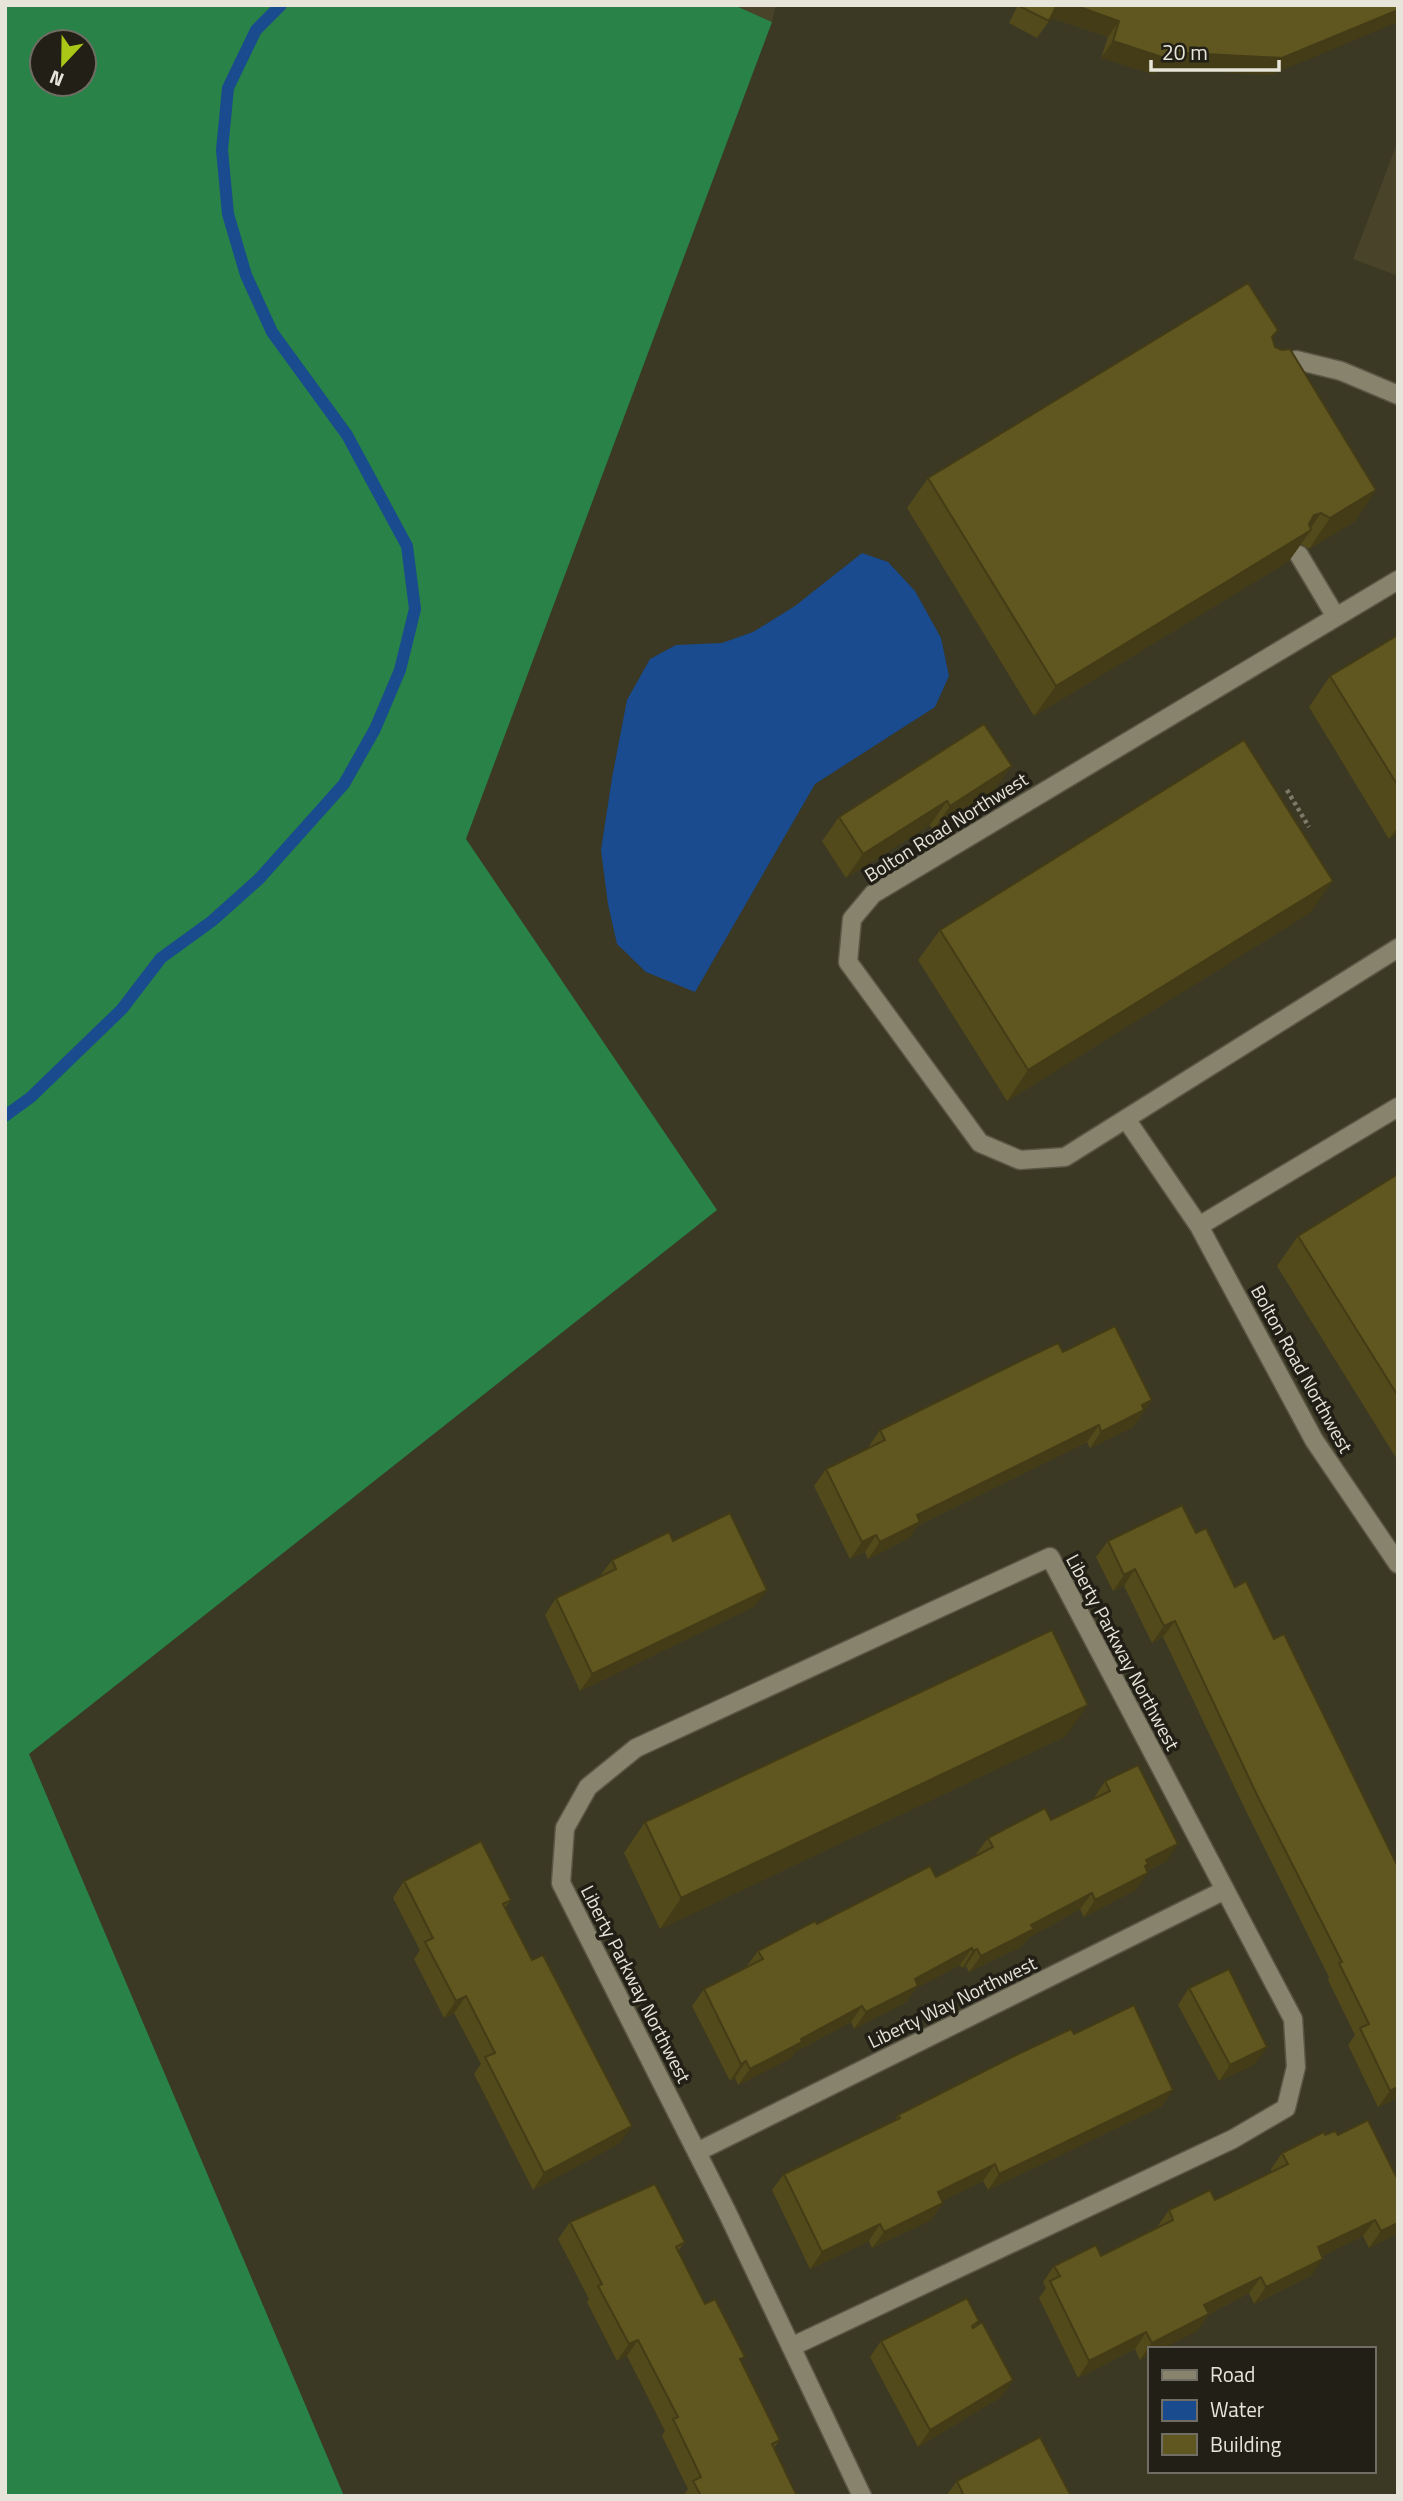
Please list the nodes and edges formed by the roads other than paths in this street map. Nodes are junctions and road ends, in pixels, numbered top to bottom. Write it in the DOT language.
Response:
graph roads {
  1 [pos="1262,370"];
  2 [pos="1398,395"];
  3 [pos="1299,555"];
  4 [pos="1398,579"];
  5 [pos="1336,617"];
  6 [pos="1398,948"];
  7 [pos="1398,1107"];
  8 [pos="1126,1119"];
  9 [pos="1199,1226"];
  10 [pos="1398,1564"];
  11 [pos="1225,1890"];
  12 [pos="697,2151"];
  13 [pos="791,2347"];
  14 [pos="862,2496"];
  1 -- 2 [label="street"];
  3 -- 5 [label="street"];
  4 -- 5 [label="street, Bolton Road Northwest"];
  5 -- 8 [label="street, Bolton Road Northwest"];
  6 -- 8 [label="street, Bolton Road Northwest"];
  7 -- 9 [label="street"];
  8 -- 9 [label="street, Bolton Road Northwest"];
  9 -- 10 [label="street, Bolton Road Northwest"];
  11 -- 12 [label="street, Liberty Way Northwest"];
  11 -- 12 [label="street, Liberty Parkway Northwest"];
  11 -- 13 [label="street, Liberty Parkway Northwest"];
  12 -- 13 [label="street, Liberty Parkway Northwest"];
  13 -- 14 [label="street, Liberty Parkway Northwest"];
}
